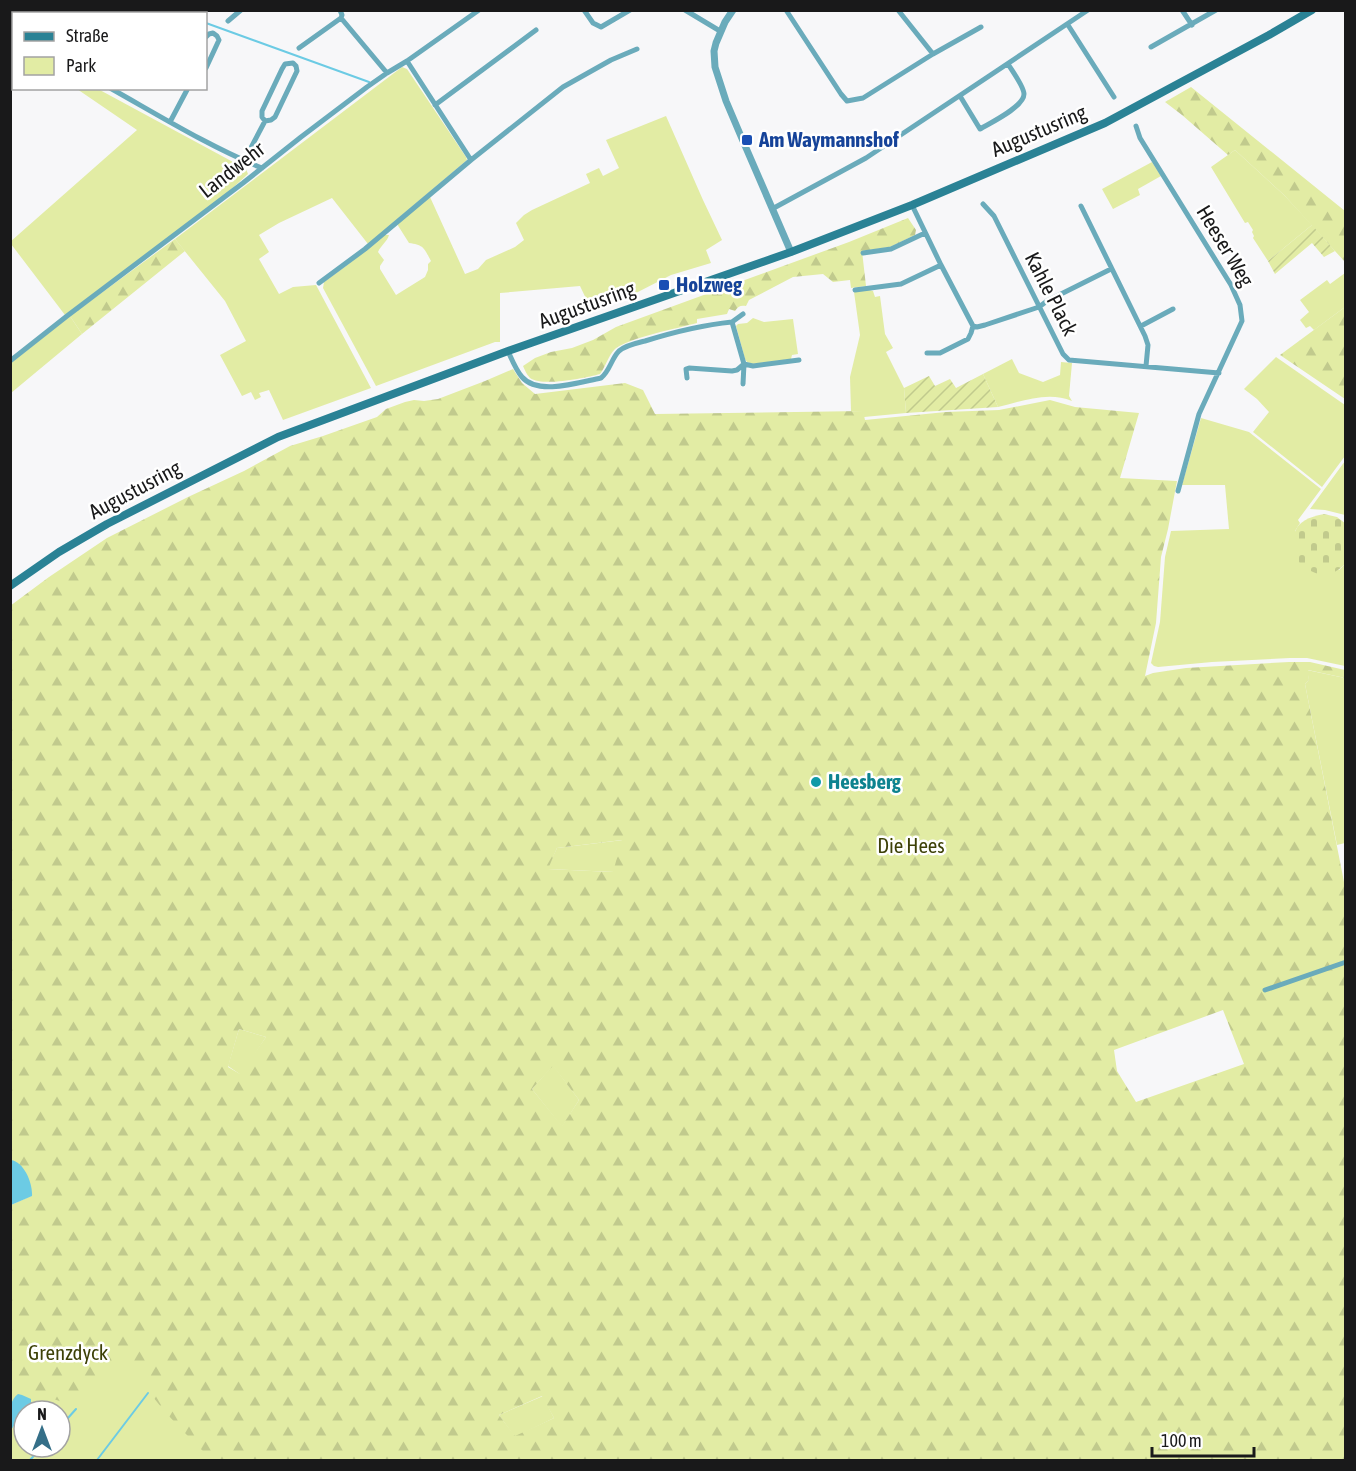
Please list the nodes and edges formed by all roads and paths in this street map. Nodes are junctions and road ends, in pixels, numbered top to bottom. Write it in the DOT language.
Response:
graph roads {
  1 [pos="241,10"];
  2 [pos="339,10"];
  3 [pos="479,10"];
  4 [pos="584,10"];
  5 [pos="630,10"];
  6 [pos="685,10"];
  7 [pos="734,10"];
  8 [pos="786,10"];
  9 [pos="898,10"];
  10 [pos="1088,10"];
  11 [pos="1182,10"];
  12 [pos="1216,10"];
  13 [pos="1312,10"];
  14 [pos="341,18"];
  15 [pos="228,21"];
  16 [pos="1192,24"];
  17 [pos="1068,25"];
  18 [pos="981,27"];
  19 [pos="536,30"];
  20 [pos="720,31"];
  21 [pos="207,36"];
  22 [pos="1151,46"];
  23 [pos="299,48"];
  24 [pos="637,49"];
  25 [pos="933,54"];
  26 [pos="407,61"];
  27 [pos="1008,64"];
  28 [pos="207,66"];
  29 [pos="387,73"];
  30 [pos="114,90"];
  31 [pos="187,90"];
  32 [pos="960,96"];
  33 [pos="1114,97"];
  34 [pos="435,105"];
  35 [pos="265,121"];
  36 [pos="170,122"];
  37 [pos="1136,126"];
  38 [pos="471,160"];
  39 [pos="244,161"];
  40 [pos="262,168"];
  41 [pos="984,204"];
  42 [pos="912,205"];
  43 [pos="1081,206"];
  44 [pos="772,209"];
  45 [pos="925,233"];
  46 [pos="791,252"];
  47 [pos="863,253"];
  48 [pos="941,265"];
  49 [pos="1112,268"];
  50 [pos="319,283"];
  51 [pos="855,290"];
  52 [pos="1039,307"];
  53 [pos="1173,309"];
  54 [pos="743,314"];
  55 [pos="732,322"];
  56 [pos="973,326"];
  57 [pos="1141,326"];
  58 [pos="508,351"];
  59 [pos="927,353"];
  60 [pos="799,360"];
  61 [pos="10,361"];
  62 [pos="744,364"];
  63 [pos="1146,366"];
  64 [pos="1219,373"];
  65 [pos="687,378"];
  66 [pos="743,384"];
  67 [pos="1178,491"];
  68 [pos="10,586"];
  69 [pos="1346,962"];
  70 [pos="1265,990"];
  1 -- 15 [label="street"];
  2 -- 14 [label="street"];
  3 -- 26 [label="street, Landwehr"];
  4 -- 5 [label="street"];
  6 -- 20 [label="street"];
  7 -- 20 [label="street"];
  8 -- 25 [label="street"];
  9 -- 25 [label="street"];
  10 -- 17 [label="street"];
  11 -- 16 [label="street"];
  12 -- 16 [label="street"];
  13 -- 42 [label="main road, Augustusring"];
  14 -- 23 [label="street"];
  14 -- 29 [label="street"];
  16 -- 22 [label="street"];
  17 -- 27 [label="street"];
  17 -- 33 [label="street"];
  18 -- 25 [label="street"];
  19 -- 34 [label="street"];
  20 -- 44 [label="street"];
  21 -- 28 [label="street"];
  24 -- 38 [label="street"];
  26 -- 29 [label="street, Landwehr"];
  26 -- 34 [label="street"];
  27 -- 32 [label="street"];
  27 -- 32 [label="street"];
  29 -- 40 [label="street, Landwehr"];
  30 -- 36 [label="street"];
  31 -- 36 [label="street"];
  32 -- 44 [label="street"];
  34 -- 38 [label="street"];
  35 -- 35 [label="street"];
  35 -- 39 [label="street"];
  36 -- 39 [label="street"];
  37 -- 64 [label="street, Heeser Weg"];
  38 -- 50 [label="street"];
  39 -- 40 [label="street"];
  40 -- 61 [label="street, Landwehr"];
  41 -- 52 [label="street, Kahle Plack"];
  42 -- 45 [label="street"];
  42 -- 46 [label="main road, Augustusring"];
  43 -- 49 [label="street"];
  44 -- 46 [label="street"];
  45 -- 47 [label="street"];
  45 -- 48 [label="street"];
  46 -- 58 [label="main road, Augustusring"];
  48 -- 51 [label="street"];
  48 -- 56 [label="street"];
  49 -- 52 [label="street"];
  49 -- 57 [label="street"];
  52 -- 56 [label="street"];
  52 -- 63 [label="street, Kahle Plack"];
  53 -- 57 [label="street"];
  54 -- 55 [label="street"];
  55 -- 58 [label="street"];
  55 -- 62 [label="street"];
  56 -- 59 [label="street"];
  57 -- 63 [label="street"];
  58 -- 68 [label="main road, Augustusring"];
  60 -- 62 [label="street"];
  62 -- 65 [label="street"];
  62 -- 66 [label="street"];
  63 -- 64 [label="street, Kahle Plack"];
  64 -- 67 [label="street, Heeser Weg"];
  69 -- 70 [label="street"];
}
